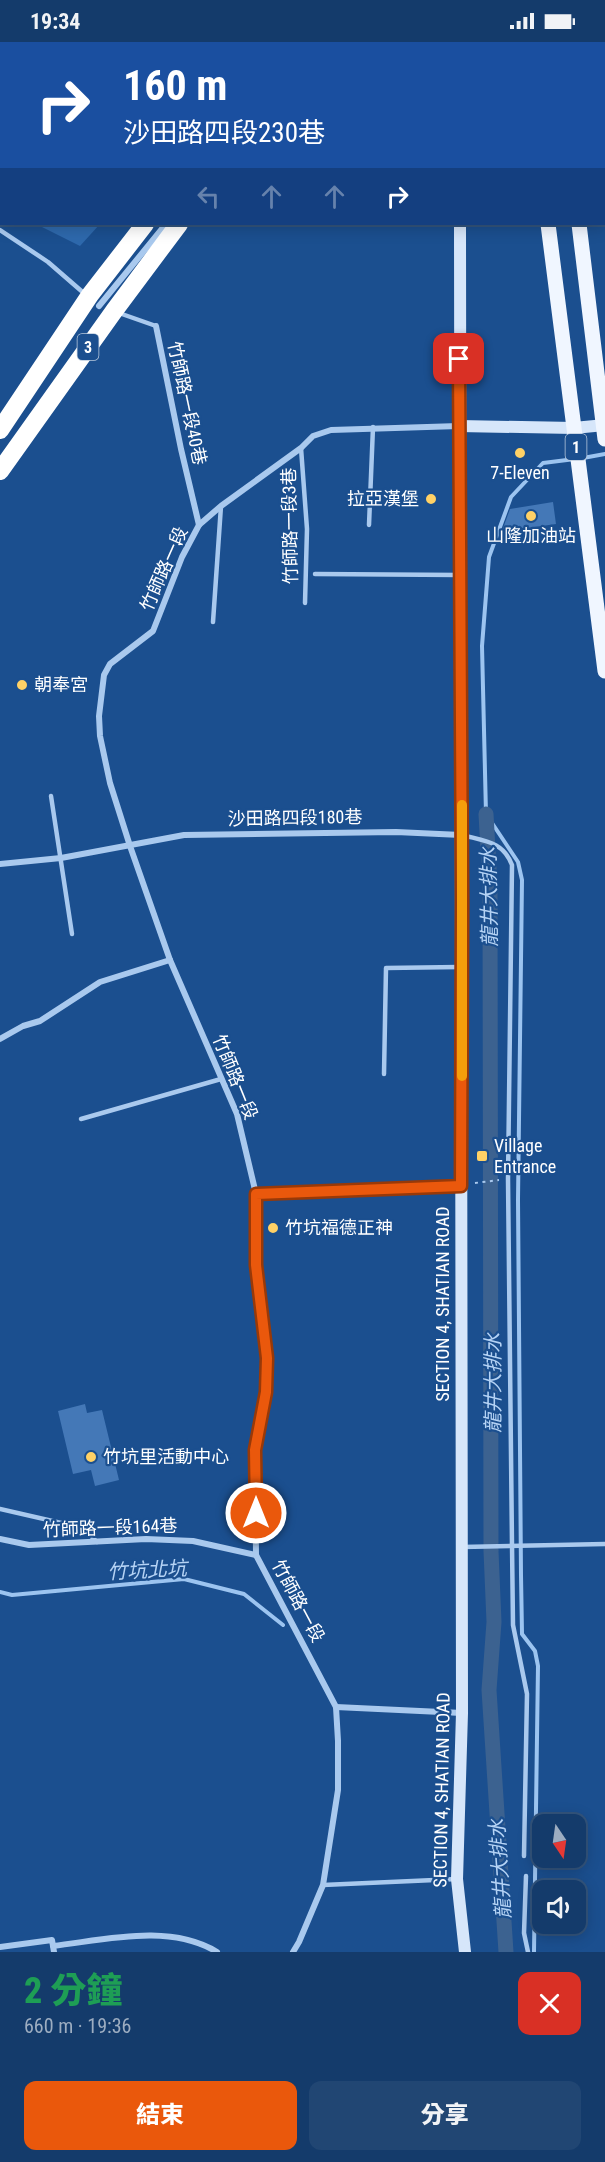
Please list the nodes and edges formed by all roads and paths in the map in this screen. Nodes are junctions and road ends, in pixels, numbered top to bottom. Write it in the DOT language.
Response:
graph roads {
  1 [pos="144,225"];
  2 [pos="165,225"];
  3 [pos="178,225"];
  4 [pos="460,225"];
  5 [pos="548,225"];
  6 [pos="579,225"];
  7 [pos="0,230"];
  8 [pos="99,306"];
  9 [pos="156,326"];
  10 [pos="459,426"];
  11 [pos="373,427"];
  12 [pos="574,428"];
  13 [pos="0,430"];
  14 [pos="604,430"];
  15 [pos="302,448"];
  16 [pos="0,471"];
  17 [pos="221,506"];
  18 [pos="199,525"];
  19 [pos="369,525"];
  20 [pos="315,574"];
  21 [pos="460,575"];
  22 [pos="305,603"];
  23 [pos="213,622"];
  24 [pos="605,671"];
  25 [pos="51,796"];
  26 [pos="462,835"];
  27 [pos="130,846"];
  28 [pos="61,858"];
  29 [pos="0,864"];
  30 [pos="72,934"];
  31 [pos="170,960"];
  32 [pos="462,967"];
  33 [pos="0,1039"];
  34 [pos="384,1074"];
  35 [pos="221,1079"];
  36 [pos="81,1119"];
  37 [pos="501,1179"];
  38 [pos="466,1185"];
  39 [pos="256,1194"];
  40 [pos="0,1509"];
  41 [pos="0,1539"];
  42 [pos="97,1542"];
  43 [pos="605,1544"];
  44 [pos="512,1545"];
  45 [pos="462,1547"];
  46 [pos="256,1555"];
  47 [pos="336,1707"];
  48 [pos="462,1713"];
  49 [pos="524,1856"];
  50 [pos="526,1876"];
  51 [pos="457,1879"];
  52 [pos="323,1885"];
  53 [pos="53,1946"];
  54 [pos="0,1947"];
  55 [pos="217,1952"];
  56 [pos="293,1952"];
  57 [pos="465,1952"];
  58 [pos="528,1952"];
  1 -- 13 [label="highway, 3, bridge"];
  2 -- 8 [label="street"];
  3 -- 16 [label="highway, 3, bridge"];
  4 -- 10 [label="street, SECTION 4, SHATIAN ROAD"];
  5 -- 12 [label="main road, 1"];
  6 -- 14 [label="main road, 1"];
  7 -- 8 [label="lane, 竹師路一段40巷"];
  8 -- 9 [label="lane, 竹師路一段40巷"];
  9 -- 18 [label="street, 竹師路一段40巷"];
  10 -- 11 [label="street, 竹師路一段"];
  10 -- 12 [label="street"];
  10 -- 21 [label="street, SECTION 4, SHATIAN ROAD"];
  11 -- 15 [label="street, 竹師路一段"];
  11 -- 19 [label="lane"];
  12 -- 14 [label="street"];
  12 -- 24 [label="main road, 1"];
  15 -- 17 [label="street, 竹師路一段"];
  15 -- 22 [label="lane, 竹師路一段3巷"];
  17 -- 18 [label="street, 竹師路一段"];
  17 -- 23 [label="lane"];
  18 -- 27 [label="street, 竹師路一段"];
  20 -- 21 [label="lane"];
  21 -- 26 [label="street, SECTION 4, SHATIAN ROAD"];
  25 -- 28 [label="lane"];
  26 -- 27 [label="street, 沙田路四段180巷"];
  26 -- 32 [label="street, SECTION 4, SHATIAN ROAD"];
  26 -- 44 [label="lane"];
  27 -- 28 [label="street, 沙田路四段180巷"];
  27 -- 31 [label="street, 竹師路一段"];
  28 -- 29 [label="street, 沙田路四段180巷"];
  28 -- 30 [label="lane"];
  31 -- 33 [label="street"];
  31 -- 35 [label="street, 竹師路一段"];
  32 -- 34 [label="lane"];
  32 -- 38 [label="street, SECTION 4, SHATIAN ROAD"];
  35 -- 36 [label="lane"];
  35 -- 39 [label="street, 竹師路一段"];
  37 -- 38 [label="path"];
  38 -- 39 [label="lane"];
  38 -- 45 [label="street, SECTION 4, SHATIAN ROAD"];
  39 -- 46 [label="street, 竹師路一段"];
  40 -- 42 [label="lane"];
  41 -- 42 [label="street, 竹師路一段164巷"];
  42 -- 46 [label="street, 竹師路一段164巷"];
  43 -- 44 [label="lane"];
  44 -- 45 [label="lane"];
  44 -- 49 [label="lane"];
  45 -- 48 [label="street, SECTION 4, SHATIAN ROAD"];
  46 -- 47 [label="street, 竹師路一段"];
  47 -- 48 [label="street"];
  47 -- 52 [label="street, 竹師路一段"];
  48 -- 51 [label="street, SECTION 4, SHATIAN ROAD"];
  50 -- 58 [label="lane"];
  51 -- 52 [label="lane"];
  51 -- 57 [label="street, SECTION 4, SHATIAN ROAD"];
  52 -- 56 [label="street, 竹師路一段"];
  53 -- 54 [label="street"];
  53 -- 55 [label="street"];
}
